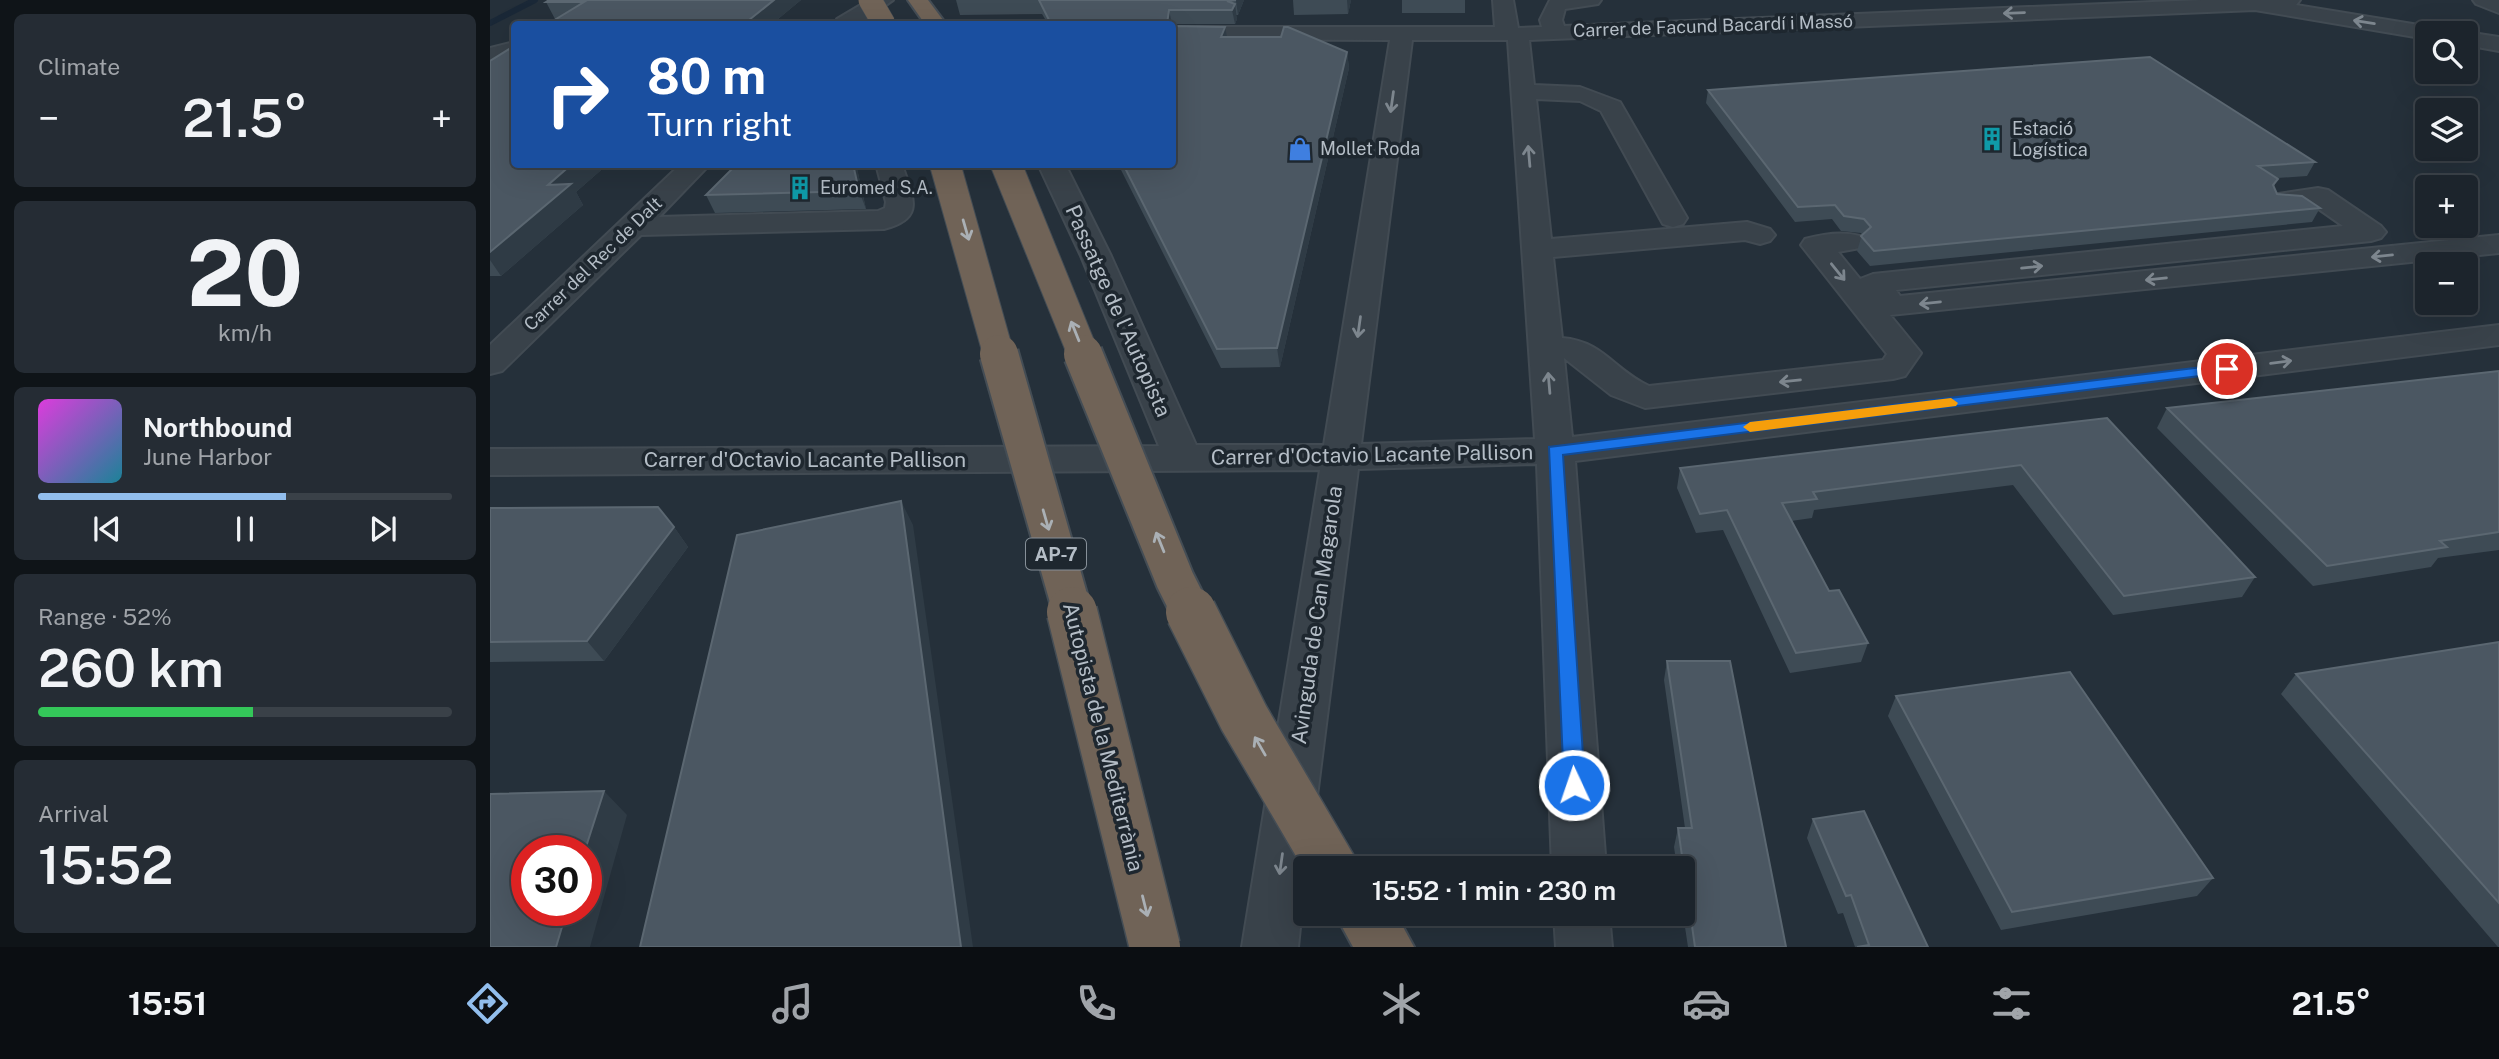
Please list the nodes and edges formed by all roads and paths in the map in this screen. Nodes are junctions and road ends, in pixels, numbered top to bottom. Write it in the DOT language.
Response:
graph roads {
  1 [pos="870,0"];
  2 [pos="883,0"];
  3 [pos="918,0"];
  4 [pos="1503,0"];
  5 [pos="1591,0"];
  6 [pos="2290,0"];
  7 [pos="2483,0"];
  8 [pos="2254,4"];
  9 [pos="2499,7"];
  10 [pos="1926,8"];
  11 [pos="850,21"];
  12 [pos="882,21"];
  13 [pos="933,21"];
  14 [pos="1647,29"];
  15 [pos="2415,30"];
  16 [pos="1555,32"];
  17 [pos="1176,33"];
  18 [pos="1402,34"];
  19 [pos="1512,34"];
  20 [pos="2478,41"];
  21 [pos="2499,44"];
  22 [pos="511,50"];
  23 [pos="1663,51"];
  24 [pos="490,55"];
  25 [pos="1523,92"];
  26 [pos="693,168"];
  27 [pos="890,168"];
  28 [pos="946,168"];
  29 [pos="1008,168"];
  30 [pos="1053,168"];
  31 [pos="2282,201"];
  32 [pos="1673,218"];
  33 [pos="633,226"];
  34 [pos="1760,235"];
  35 [pos="1850,242"];
  36 [pos="2499,244"];
  37 [pos="1537,249"];
  38 [pos="2499,335"];
  39 [pos="1545,346"];
  40 [pos="490,364"];
  41 [pos="1555,451"];
  42 [pos="1339,457"];
  43 [pos="1183,458"];
  44 [pos="490,462"];
  45 [pos="1325,856"];
  46 [pos="1578,856"];
  47 [pos="1371,926"];
  48 [pos="1583,926"];
  49 [pos="1155,947"];
  50 [pos="1270,947"];
  51 [pos="1386,947"];
  52 [pos="1584,947"];
  1 -- 12 [label="highway, bridge"];
  2 -- 11 [label="street"];
  3 -- 13 [label="highway"];
  4 -- 19 [label="street"];
  5 -- 16 [label="street"];
  6 -- 8 [label="street, Carrer de Facund Bacardí i Massó"];
  7 -- 9 [label="street"];
  8 -- 10 [label="street, Carrer de Facund Bacardí i Massó, one-way"];
  15 -- 8 [label="street, Carrer de Facund Bacardí i Massó, one-way"];
  10 -- 14 [label="street, Carrer de Facund Bacardí i Massó"];
  14 -- 16 [label="street, Carrer de Facund Bacardí i Massó"];
  14 -- 23 [label="street"];
  16 -- 19 [label="street, Carrer de Facund Bacardí i Massó"];
  17 -- 18 [label="street, Carrer de Facund Bacardí i Massó"];
  18 -- 19 [label="street, Carrer de Facund Bacardí i Massó"];
  18 -- 42 [label="street, Avinguda de Can Magarola, one-way"];
  19 -- 25 [label="street"];
  20 -- 21 [label="street"];
  22 -- 24 [label="street"];
  25 -- 32 [label="street"];
  37 -- 25 [label="street, one-way"];
  26 -- 33 [label="street, Carrer del Rec de Dalt"];
  27 -- 33 [label="street"];
  28 -- 49 [label="highway, Autopista de la Mediterrània / AP-7, one-way, bridge"];
  45 -- 29 [label="highway, one-way, bridge"];
  30 -- 43 [label="street, Passatge de l'Autopista"];
  36 -- 31 [label="street, one-way"];
  33 -- 40 [label="street, Carrer del Rec de Dalt"];
  34 -- 37 [label="street"];
  35 -- 39 [label="street, one-way"];
  37 -- 39 [label="street"];
  41 -- 38 [label="street, Carrer d'Octavio Lacante Pallison, one-way"];
  41 -- 39 [label="street, one-way"];
  41 -- 42 [label="street, Carrer d'Octavio Lacante Pallison"];
  41 -- 46 [label="street"];
  42 -- 43 [label="street, Carrer d'Octavio Lacante Pallison"];
  42 -- 50 [label="street, Avinguda de Can Magarola, one-way"];
  43 -- 44 [label="street, Carrer d'Octavio Lacante Pallison"];
  47 -- 51 [label="highway"];
  48 -- 52 [label="street"];
}
